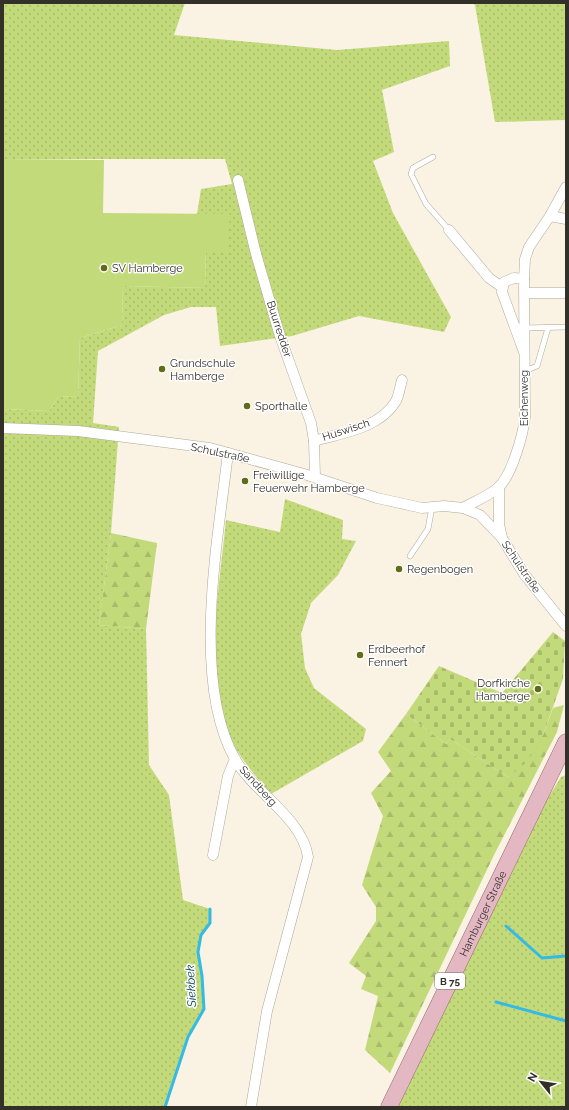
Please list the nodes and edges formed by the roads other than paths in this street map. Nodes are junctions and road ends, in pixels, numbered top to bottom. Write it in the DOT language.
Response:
graph roads {
  1 [pos="433,157"];
  2 [pos="238,180"];
  3 [pos="566,187"];
  4 [pos="550,216"];
  5 [pos="566,218"];
  6 [pos="449,230"];
  7 [pos="524,279"];
  8 [pos="502,287"];
  9 [pos="566,292"];
  10 [pos="524,293"];
  11 [pos="566,327"];
  12 [pos="524,328"];
  13 [pos="548,328"];
  14 [pos="524,352"];
  15 [pos="524,371"];
  16 [pos="402,380"];
  17 [pos="3,428"];
  18 [pos="314,440"];
  19 [pos="228,453"];
  20 [pos="315,477"];
  21 [pos="499,487"];
  22 [pos="432,507"];
  23 [pos="463,508"];
  24 [pos="502,538"];
  25 [pos="410,556"];
  26 [pos="566,626"];
  27 [pos="566,742"];
  28 [pos="235,759"];
  29 [pos="562,761"];
  30 [pos="213,855"];
  31 [pos="251,1107"];
  32 [pos="389,1107"];
  1 -- 6 [label="lane"];
  2 -- 18 [label="street, Buurredder"];
  3 -- 4 [label="street, Eichenweg"];
  4 -- 5 [label="street"];
  4 -- 7 [label="street, Eichenweg"];
  6 -- 8 [label="street"];
  7 -- 8 [label="street"];
  7 -- 10 [label="street, Eichenweg"];
  8 -- 14 [label="street, Eichenweg"];
  9 -- 10 [label="street"];
  10 -- 12 [label="street, Eichenweg"];
  11 -- 13 [label="lane"];
  12 -- 13 [label="lane"];
  12 -- 14 [label="street, Eichenweg"];
  13 -- 15 [label="lane"];
  14 -- 15 [label="street, Eichenweg"];
  15 -- 21 [label="street, Eichenweg"];
  16 -- 18 [label="street, Huswisch"];
  17 -- 19 [label="street, Schulstraße"];
  18 -- 20 [label="street, Buurredder"];
  19 -- 20 [label="street, Schulstraße"];
  19 -- 28 [label="street, Sandberg"];
  20 -- 22 [label="street, Schulstraße"];
  21 -- 23 [label="street"];
  21 -- 24 [label="street, Eichenweg"];
  22 -- 23 [label="street, Schulstraße"];
  22 -- 25 [label="lane"];
  23 -- 24 [label="street, Schulstraße"];
  24 -- 26 [label="street, Schulstraße"];
  27 -- 29 [label="main road, Hamburger Straße / B 75"];
  28 -- 30 [label="street"];
  28 -- 31 [label="street, Sandberg"];
  29 -- 32 [label="main road, Hamburger Straße / B 75"];
}
